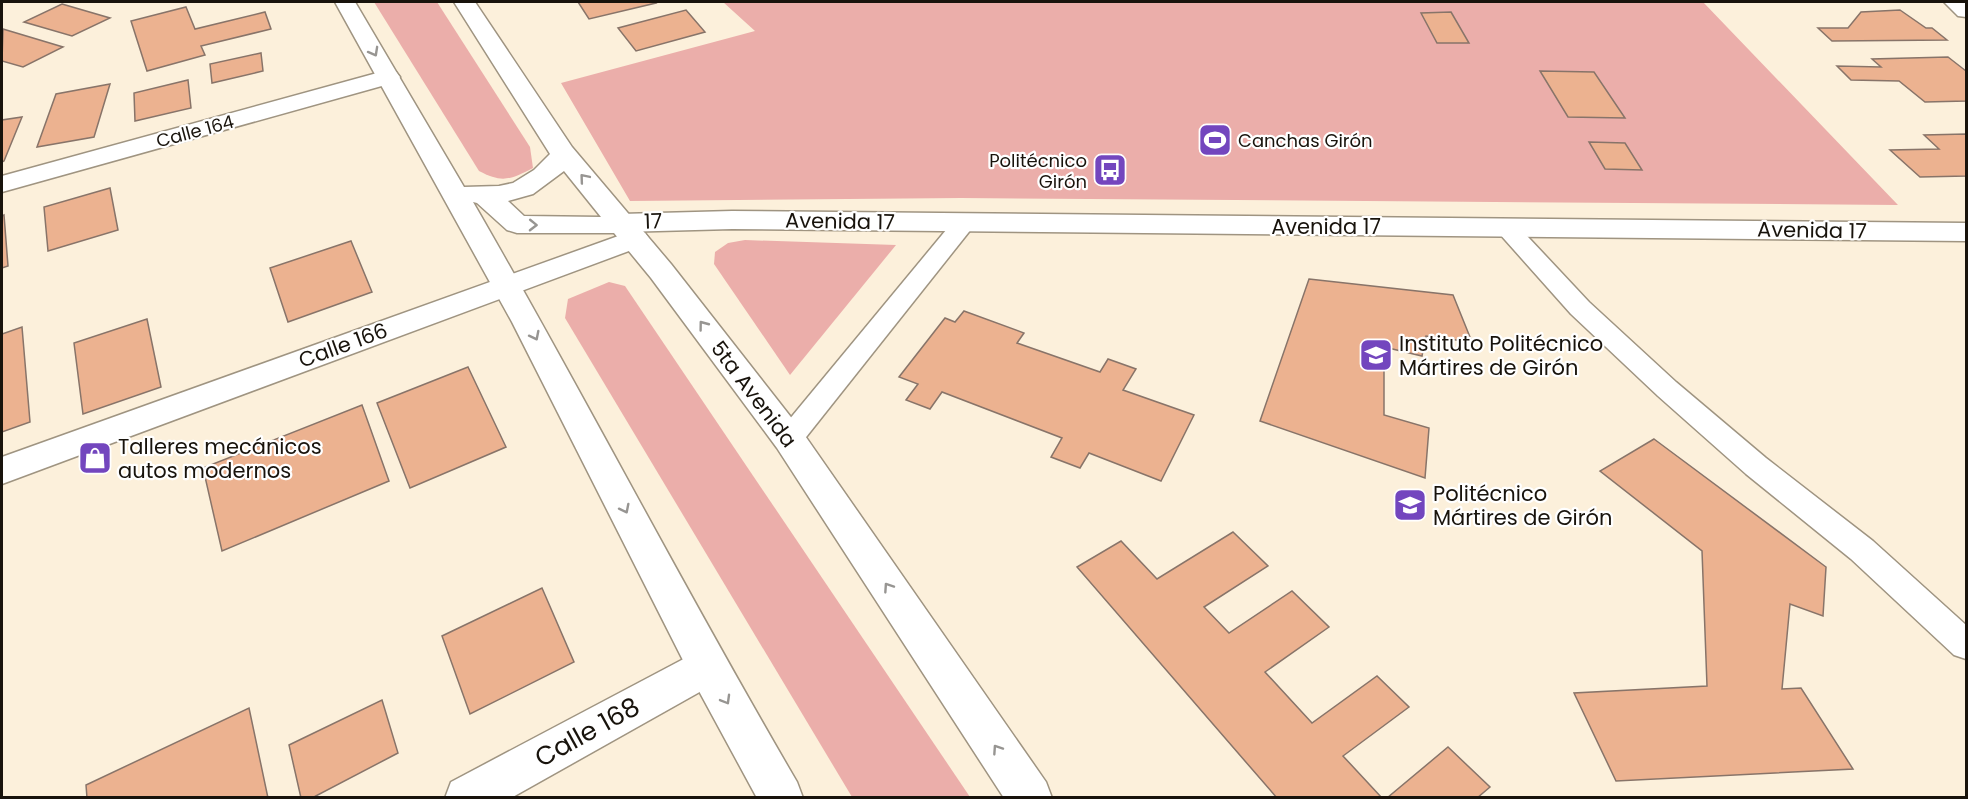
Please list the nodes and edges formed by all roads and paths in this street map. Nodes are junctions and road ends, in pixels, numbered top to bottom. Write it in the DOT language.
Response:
graph roads {
  1 [pos="345,2"];
  2 [pos="465,2"];
  3 [pos="1954,2"];
  4 [pos="1966,11"];
  5 [pos="388,77"];
  6 [pos="564,155"];
  7 [pos="2,184"];
  8 [pos="453,192"];
  9 [pos="486,196"];
  10 [pos="685,220"];
  11 [pos="964,223"];
  12 [pos="1506,227"];
  13 [pos="628,231"];
  14 [pos="1966,232"];
  15 [pos="506,285"];
  16 [pos="789,439"];
  17 [pos="2,471"];
  18 [pos="1966,645"];
  19 [pos="707,667"];
  20 [pos="468,798"];
  21 [pos="781,798"];
  22 [pos="1030,798"];
  1 -- 5 [label="main road, one-way"];
  2 -- 6 [label="main road, 5ta Avenida"];
  3 -- 4 [label="main road"];
  5 -- 7 [label="main road, Calle 164"];
  5 -- 8 [label="main road"];
  6 -- 9 [label="main road"];
  13 -- 6 [label="main road, 5ta Avenida, one-way"];
  8 -- 9 [label="main road"];
  8 -- 15 [label="main road"];
  9 -- 13 [label="main road, one-way"];
  10 -- 11 [label="main road, Avenida 17"];
  10 -- 13 [label="main road, Calle 166"];
  11 -- 12 [label="main road, Avenida 17"];
  11 -- 16 [label="lane"];
  12 -- 14 [label="main road, Avenida 17"];
  12 -- 18 [label="lane"];
  13 -- 15 [label="main road, Calle 166"];
  16 -- 13 [label="main road, 5ta Avenida, one-way"];
  15 -- 17 [label="main road, Calle 166"];
  15 -- 19 [label="main road, one-way"];
  22 -- 16 [label="main road, 5ta Avenida, one-way"];
  19 -- 20 [label="main road, Calle 168"];
  19 -- 21 [label="main road, one-way"];
}
